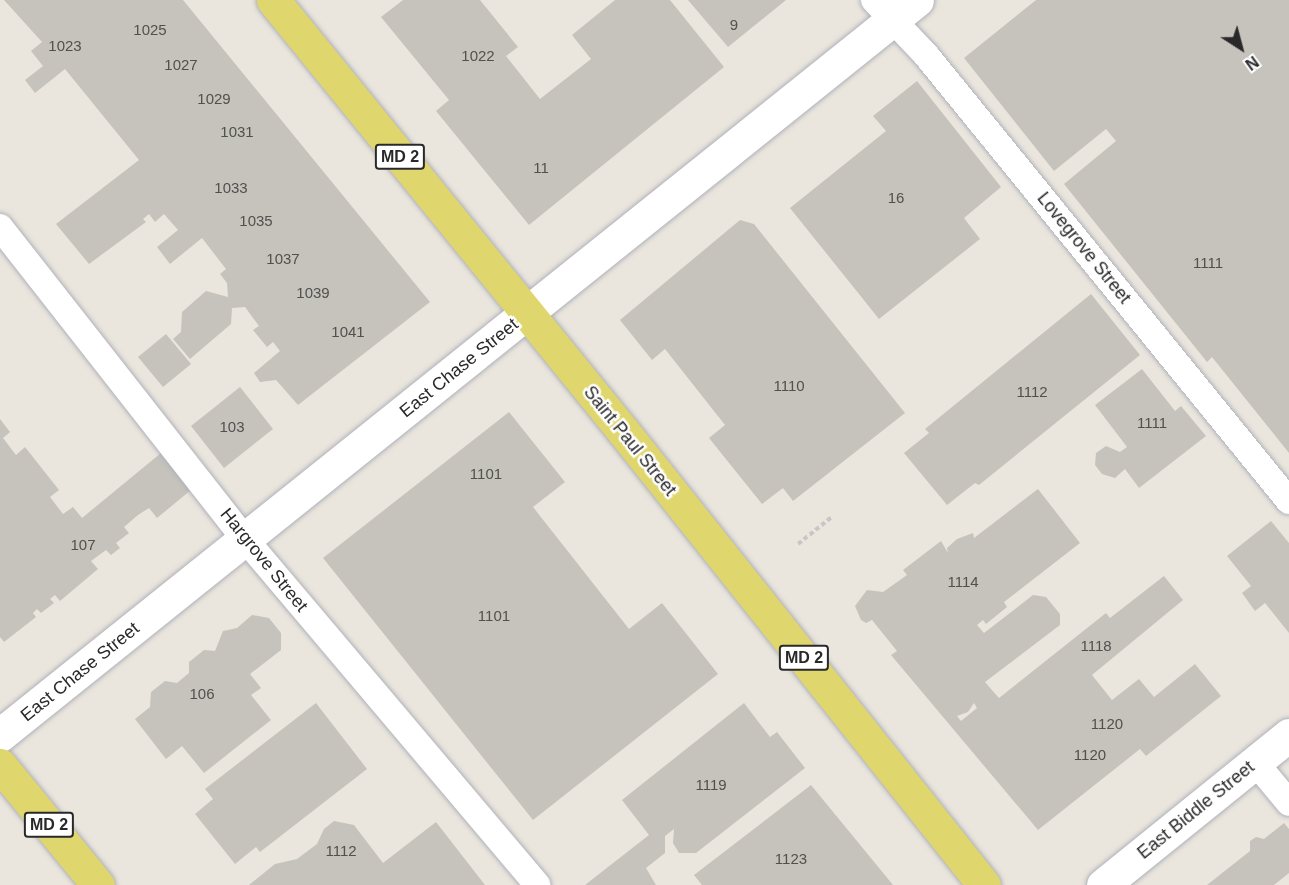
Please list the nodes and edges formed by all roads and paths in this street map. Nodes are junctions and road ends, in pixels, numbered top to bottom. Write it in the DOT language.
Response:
graph roads {
  1 [pos="273,0"];
  2 [pos="918,0"];
  3 [pos="883,10"];
  4 [pos="0,227"];
  5 [pos="527,313"];
  6 [pos="1289,501"];
  7 [pos="833,516"];
  8 [pos="245,539"];
  9 [pos="798,544"];
  10 [pos="0,735"];
  11 [pos="1289,735"];
  12 [pos="1255,762"];
  13 [pos="0,765"];
  14 [pos="1289,803"];
  15 [pos="98,885"];
  16 [pos="537,885"];
  17 [pos="984,885"];
  18 [pos="1103,885"];
  1 -- 5 [label="main road, Saint Paul Street / MD 2"];
  2 -- 3 [label="street, East Chase Street"];
  3 -- 5 [label="street, East Chase Street"];
  3 -- 6 [label="lane, Lovegrove Street"];
  4 -- 8 [label="lane, Hargrove Street"];
  5 -- 8 [label="street, East Chase Street"];
  5 -- 17 [label="main road, Saint Paul Street / MD 2"];
  7 -- 9 [label="path"];
  8 -- 10 [label="street, East Chase Street"];
  8 -- 16 [label="lane, Hargrove Street"];
  11 -- 12 [label="street, East Biddle Street"];
  12 -- 14 [label="lane"];
  12 -- 18 [label="street, East Biddle Street"];
  13 -- 15 [label="main road, MD 2"];
}
